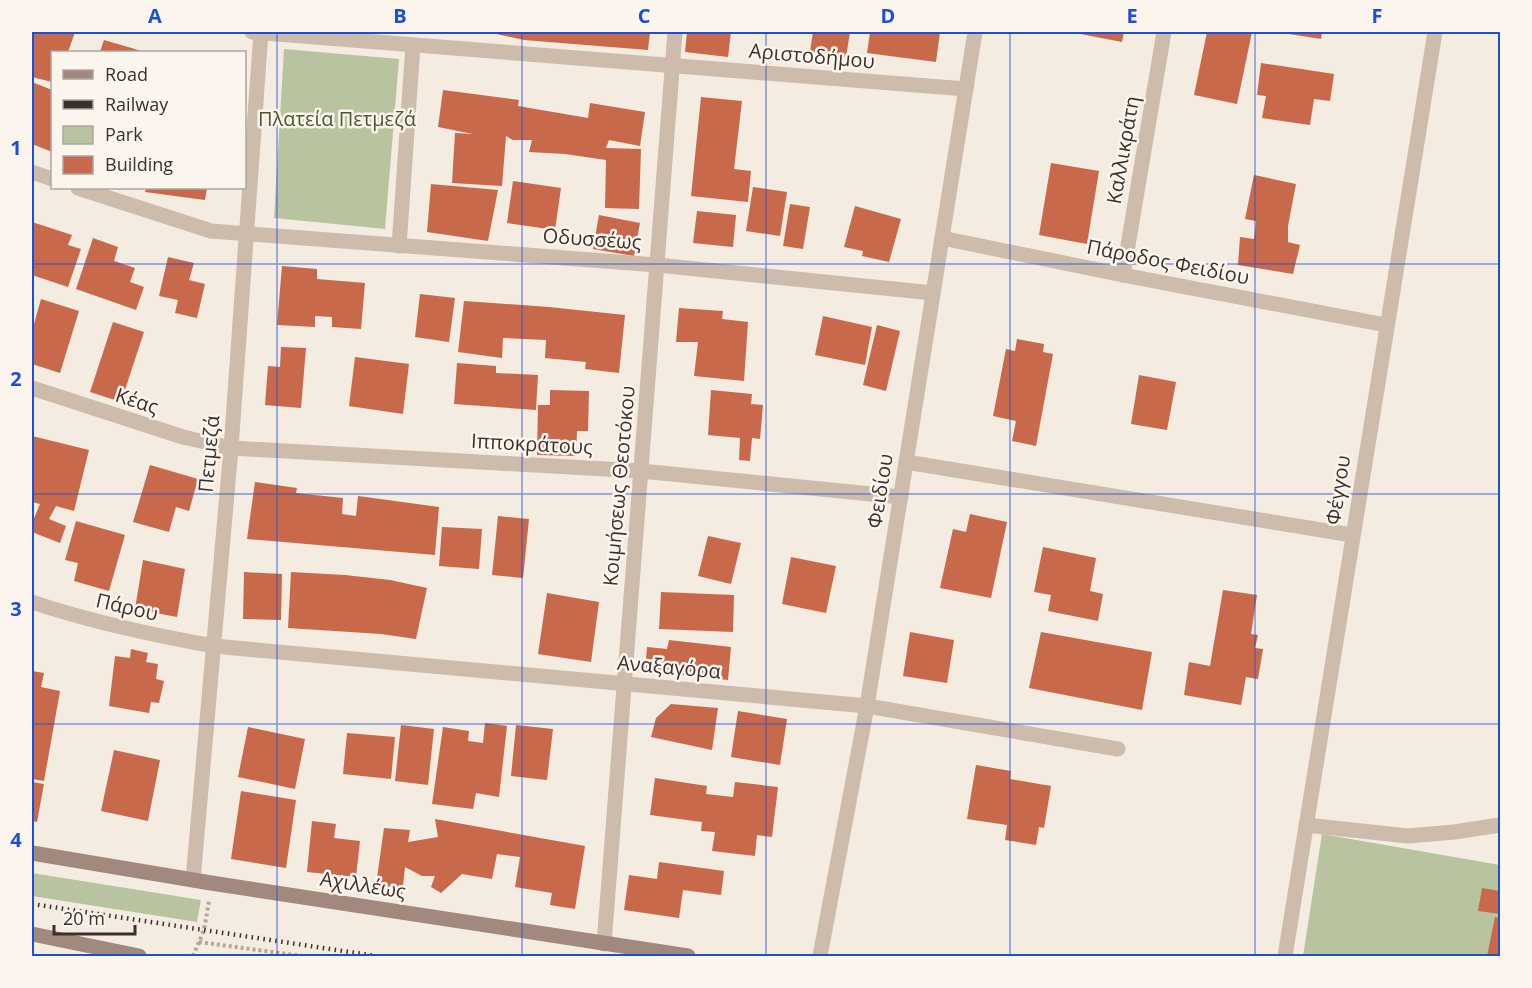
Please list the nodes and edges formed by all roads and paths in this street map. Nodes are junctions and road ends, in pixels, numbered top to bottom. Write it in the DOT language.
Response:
graph roads {
  1 [pos="258,32"];
  2 [pos="675,32"];
  3 [pos="975,32"];
  4 [pos="1164,32"];
  5 [pos="1435,32"];
  6 [pos="413,45"];
  7 [pos="672,65"];
  8 [pos="966,89"];
  9 [pos="32,172"];
  10 [pos="51,179"];
  11 [pos="81,189"];
  12 [pos="248,234"];
  13 [pos="942,238"];
  14 [pos="399,246"];
  15 [pos="657,266"];
  16 [pos="1123,275"];
  17 [pos="933,292"];
  18 [pos="1386,325"];
  19 [pos="32,388"];
  20 [pos="231,448"];
  21 [pos="906,462"];
  22 [pos="641,471"];
  23 [pos="901,497"];
  24 [pos="1352,535"];
  25 [pos="32,602"];
  26 [pos="214,646"];
  27 [pos="624,684"];
  28 [pos="867,706"];
  29 [pos="1118,750"];
  30 [pos="1306,825"];
  31 [pos="1500,825"];
  32 [pos="32,853"];
  33 [pos="193,880"];
  34 [pos="211,883"];
  35 [pos="32,934"];
  36 [pos="199,942"];
  37 [pos="604,944"];
  38 [pos="139,957"];
  39 [pos="193,957"];
  40 [pos="302,957"];
  41 [pos="688,957"];
  42 [pos="820,957"];
  43 [pos="1285,957"];
  1 -- 6 [label="street, Αριστοδήμου"];
  1 -- 12 [label="street, Πετμεζά"];
  2 -- 7 [label="street, Κοιμήσεως Θεοτόκου"];
  3 -- 8 [label="street, Φειδίου"];
  4 -- 16 [label="street, Καλλικράτη"];
  5 -- 18 [label="street, Φέγγου"];
  6 -- 7 [label="street, Αριστοδήμου"];
  6 -- 14 [label="street"];
  7 -- 8 [label="street, Αριστοδήμου"];
  7 -- 15 [label="street, Κοιμήσεως Θεοτόκου"];
  8 -- 13 [label="street, Φειδίου"];
  9 -- 10 [label="street"];
  11 -- 12 [label="street, Οδυσσέως"];
  12 -- 14 [label="street, Οδυσσέως"];
  12 -- 20 [label="street, Πετμεζά"];
  13 -- 16 [label="street, Πάροδος Φειδίου"];
  13 -- 17 [label="street, Φειδίου"];
  14 -- 15 [label="street, Οδυσσέως"];
  15 -- 17 [label="street, Οδυσσέως"];
  15 -- 22 [label="street, Κοιμήσεως Θεοτόκου"];
  16 -- 18 [label="street, Πάροδος Φειδίου"];
  17 -- 21 [label="street, Φειδίου"];
  18 -- 24 [label="street, Φέγγου"];
  19 -- 20 [label="street, Κέας"];
  20 -- 22 [label="street, Ιπποκράτους"];
  20 -- 26 [label="street, Πετμεζά"];
  21 -- 23 [label="street, Φειδίου"];
  21 -- 24 [label="street"];
  22 -- 23 [label="street, Ιπποκράτους"];
  22 -- 27 [label="street, Κοιμήσεως Θεοτόκου"];
  23 -- 28 [label="street, Φειδίου"];
  24 -- 30 [label="street, Φέγγου"];
  25 -- 26 [label="street, Πάρου"];
  26 -- 27 [label="street, Αναξαγόρα"];
  26 -- 33 [label="street, Πετμεζά"];
  27 -- 28 [label="street, Αναξαγόρα"];
  27 -- 37 [label="street, Κοιμήσεως Θεοτόκου"];
  28 -- 29 [label="street, Αναξαγόρα"];
  28 -- 42 [label="street, Φειδίου"];
  30 -- 31 [label="street"];
  30 -- 43 [label="street, Φέγγου"];
  32 -- 33 [label="street, Αχιλλέως"];
  33 -- 34 [label="street, Αχιλλέως"];
  34 -- 36 [label="path"];
  34 -- 37 [label="street, Αχιλλέως"];
  35 -- 38 [label="street"];
  36 -- 39 [label="path"];
  36 -- 40 [label="path"];
  37 -- 41 [label="street, Αχιλλέως"];
}
